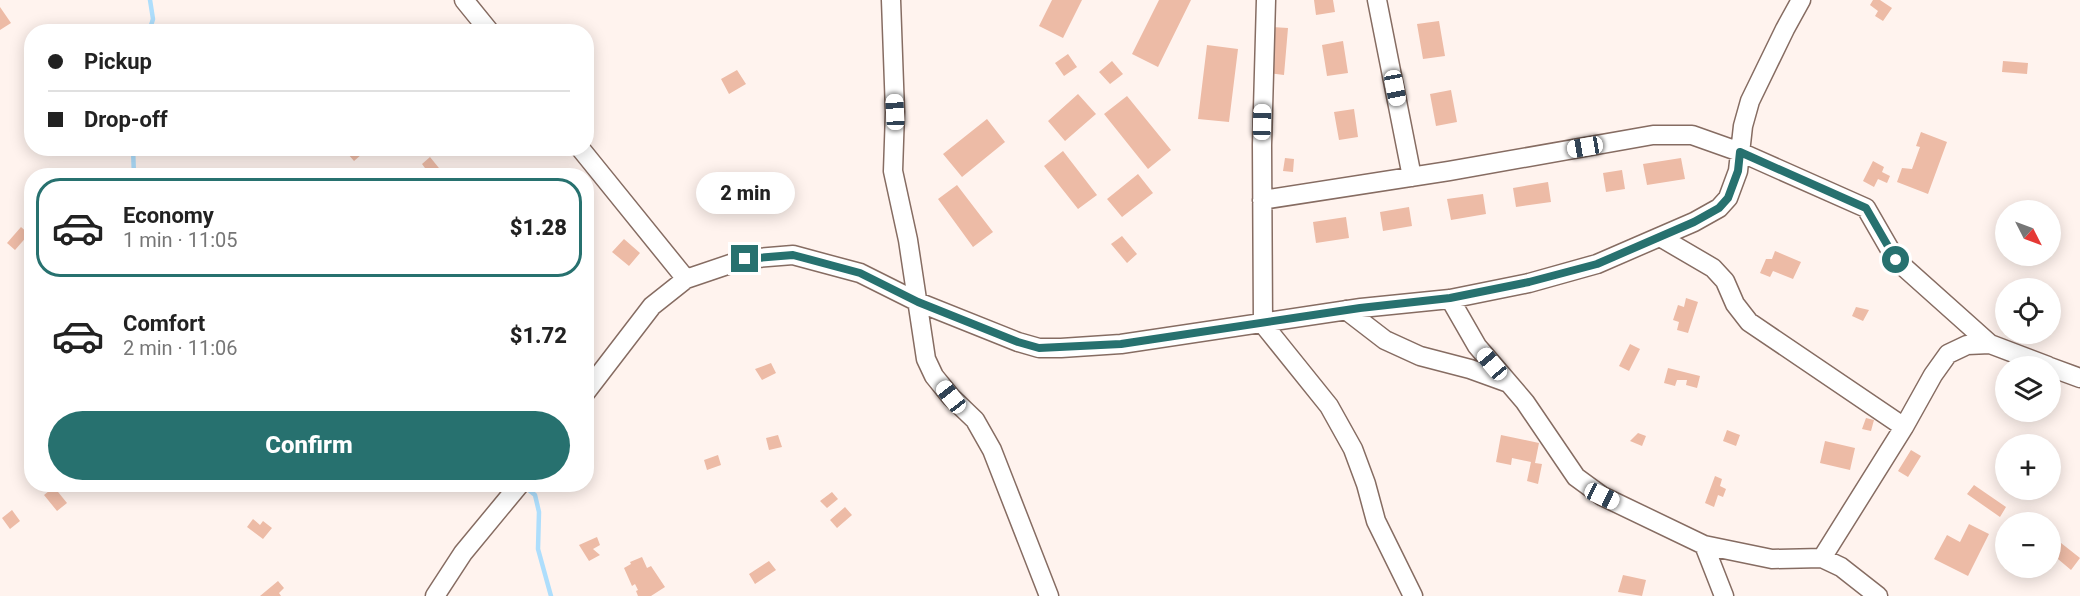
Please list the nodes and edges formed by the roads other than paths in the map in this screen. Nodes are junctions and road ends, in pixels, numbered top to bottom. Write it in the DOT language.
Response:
graph roads {
  1 [pos="464,0"];
  2 [pos="891,0"];
  3 [pos="1266,0"];
  4 [pos="1377,0"];
  5 [pos="1801,0"];
  6 [pos="484,24"];
  7 [pos="1740,152"];
  8 [pos="586,156"];
  9 [pos="1412,177"];
  10 [pos="1262,200"];
  11 [pos="1660,237"];
  12 [pos="686,279"];
  13 [pos="1450,298"];
  14 [pos="918,302"];
  15 [pos="1346,310"];
  16 [pos="1263,324"];
  17 [pos="1990,344"];
  18 [pos="2022,356"];
  19 [pos="2061,371"];
  20 [pos="2080,378"];
  21 [pos="594,382"];
  22 [pos="1508,382"];
  23 [pos="1904,427"];
  24 [pos="514,492"];
  25 [pos="1704,544"];
  26 [pos="1822,558"];
  27 [pos="435,596"];
  28 [pos="1049,596"];
  29 [pos="1413,596"];
  30 [pos="1724,596"];
  31 [pos="1878,596"];
  1 -- 6 [label="street"];
  2 -- 14 [label="street"];
  3 -- 10 [label="street"];
  4 -- 9 [label="street"];
  5 -- 7 [label="street"];
  7 -- 9 [label="street"];
  7 -- 11 [label="street"];
  7 -- 17 [label="street"];
  8 -- 12 [label="street"];
  9 -- 10 [label="street"];
  10 -- 16 [label="street"];
  11 -- 13 [label="street"];
  11 -- 23 [label="street"];
  12 -- 14 [label="street"];
  12 -- 21 [label="street"];
  13 -- 15 [label="street"];
  13 -- 22 [label="street"];
  14 -- 16 [label="street"];
  14 -- 28 [label="street"];
  15 -- 16 [label="street"];
  15 -- 22 [label="street"];
  16 -- 29 [label="street"];
  17 -- 18 [label="street"];
  17 -- 23 [label="street"];
  19 -- 20 [label="street"];
  22 -- 25 [label="street"];
  23 -- 26 [label="street"];
  24 -- 27 [label="street"];
  25 -- 26 [label="street"];
  25 -- 30 [label="street"];
  26 -- 31 [label="street"];
}
